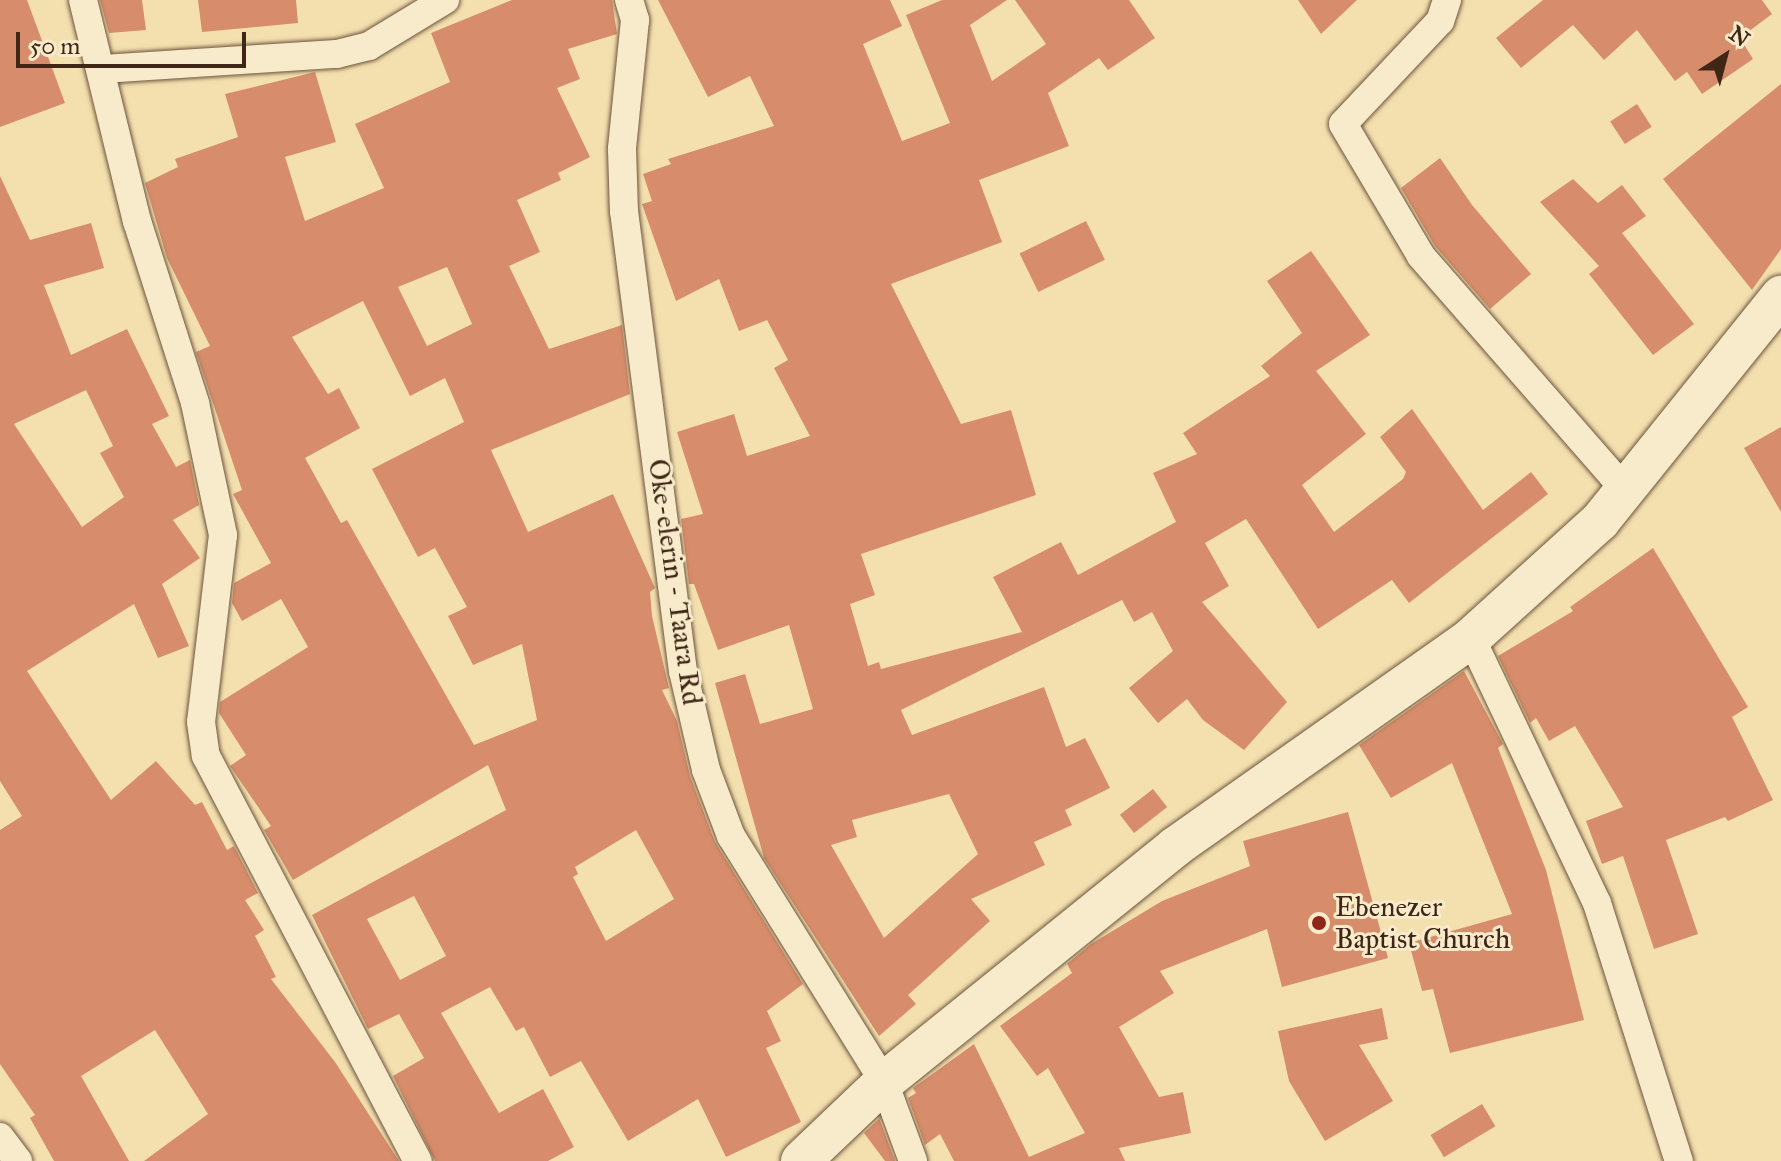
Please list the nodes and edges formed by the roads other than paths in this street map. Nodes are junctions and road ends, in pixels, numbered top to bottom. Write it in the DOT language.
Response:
graph roads {
  1 [pos="83,0"];
  2 [pos="445,0"];
  3 [pos="629,0"];
  4 [pos="1447,0"];
  5 [pos="103,69"];
  6 [pos="1781,296"];
  7 [pos="1626,491"];
  8 [pos="1471,638"];
  9 [pos="884,1082"];
  10 [pos="0,1137"];
  11 [pos="18,1161"];
  12 [pos="418,1161"];
  13 [pos="801,1161"];
  14 [pos="913,1161"];
  15 [pos="1679,1161"];
  1 -- 5 [label="street"];
  2 -- 5 [label="street"];
  3 -- 9 [label="street, Oke-elerin - Taara Rd"];
  4 -- 7 [label="street"];
  5 -- 12 [label="street"];
  6 -- 7 [label="street"];
  7 -- 8 [label="street"];
  8 -- 9 [label="street"];
  8 -- 15 [label="street"];
  9 -- 13 [label="street"];
  9 -- 14 [label="street, Oke-elerin - Taara Rd"];
  10 -- 11 [label="street"];
}
